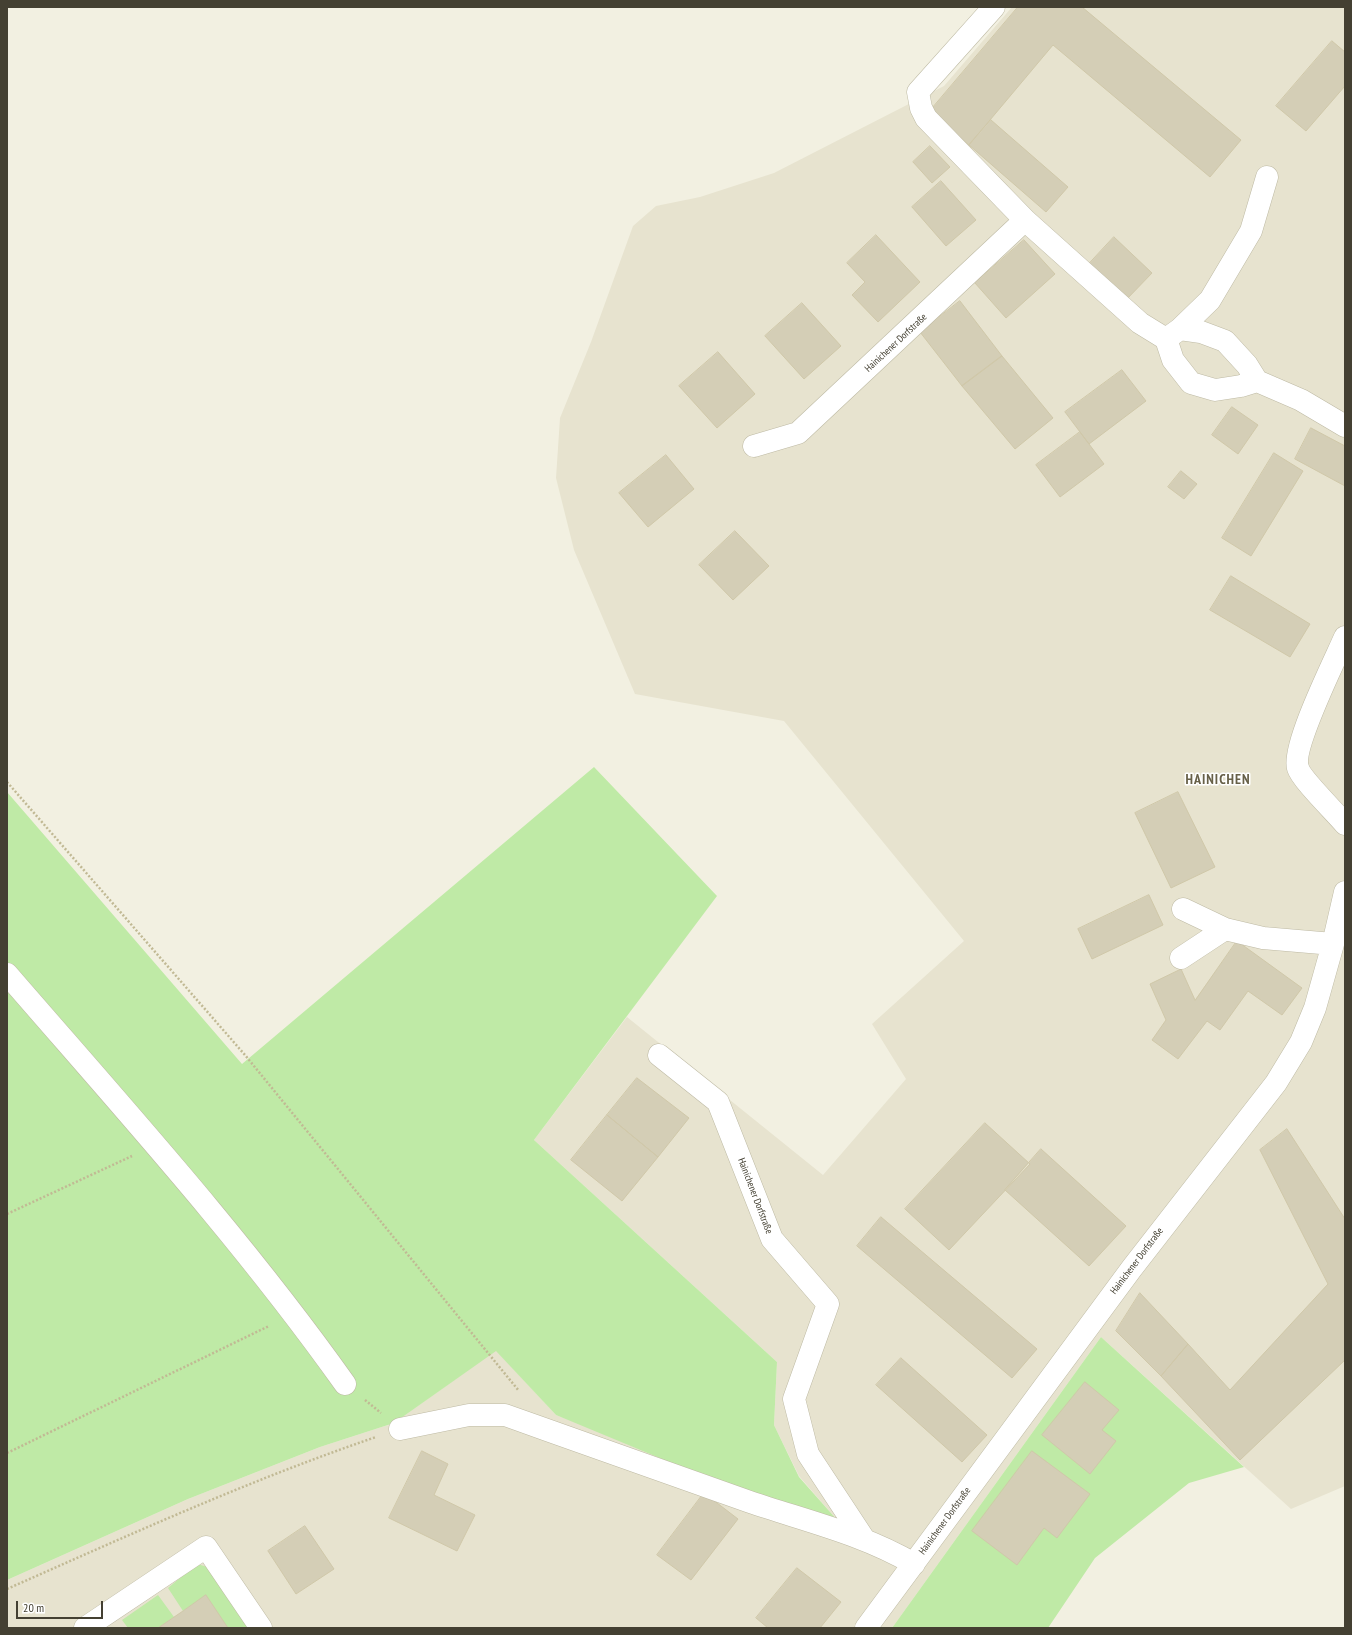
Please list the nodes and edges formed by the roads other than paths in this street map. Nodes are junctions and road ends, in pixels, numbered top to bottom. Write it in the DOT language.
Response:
graph roads {
  1 [pos="994,7"];
  2 [pos="1267,177"];
  3 [pos="1026,220"];
  4 [pos="1173,334"];
  5 [pos="1257,381"];
  6 [pos="1345,426"];
  7 [pos="754,446"];
  8 [pos="1345,637"];
  9 [pos="1345,824"];
  10 [pos="1345,892"];
  11 [pos="1183,909"];
  12 [pos="1225,929"];
  13 [pos="1333,944"];
  14 [pos="1181,958"];
  15 [pos="7,974"];
  16 [pos="659,1055"];
  17 [pos="345,1384"];
  18 [pos="400,1429"];
  19 [pos="864,1539"];
  20 [pos="914,1564"];
  21 [pos="85,1628"];
  22 [pos="261,1628"];
  23 [pos="866,1628"];
  1 -- 3 [label="street"];
  2 -- 4 [label="street"];
  3 -- 4 [label="street"];
  3 -- 7 [label="street, Hainichener Dorfstraße"];
  4 -- 5 [label="street"];
  4 -- 5 [label="street"];
  5 -- 6 [label="street"];
  8 -- 9 [label="street"];
  10 -- 13 [label="street, Hainichener Dorfstraße"];
  11 -- 12 [label="street"];
  12 -- 13 [label="street"];
  12 -- 14 [label="street"];
  13 -- 20 [label="street, Hainichener Dorfstraße"];
  15 -- 17 [label="street"];
  16 -- 19 [label="street, Hainichener Dorfstraße"];
  18 -- 19 [label="street, Hainichener Dorfstraße"];
  19 -- 20 [label="street, Hainichener Dorfstraße"];
  20 -- 23 [label="street, Hainichener Dorfstraße"];
  21 -- 22 [label="street"];
}
